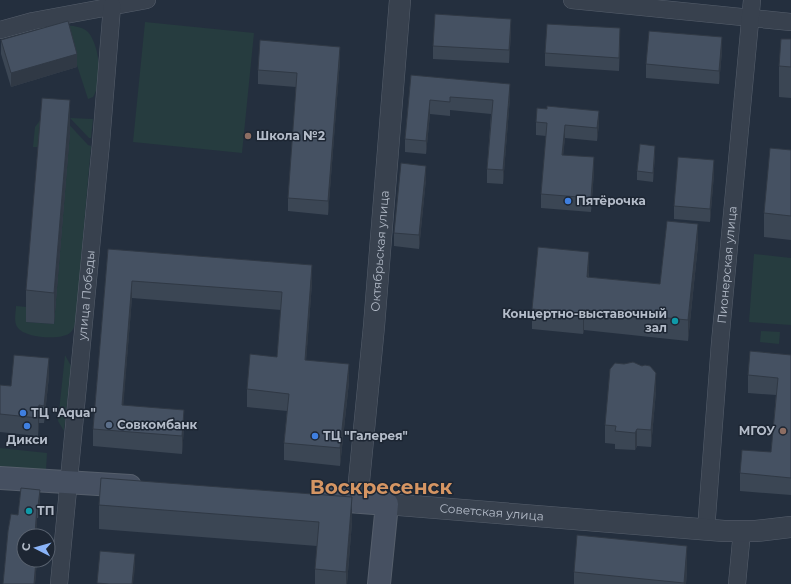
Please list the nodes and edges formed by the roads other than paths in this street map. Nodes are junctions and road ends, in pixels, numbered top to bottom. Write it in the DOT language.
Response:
graph roads {
  1 [pos="147,0"];
  2 [pos="400,0"];
  3 [pos="572,0"];
  4 [pos="752,0"];
  5 [pos="112,6"];
  6 [pos="751,18"];
  7 [pos="791,22"];
  8 [pos="0,30"];
  9 [pos="0,478"];
  10 [pos="68,482"];
  11 [pos="146,487"];
  12 [pos="304,498"];
  13 [pos="357,502"];
  14 [pos="387,504"];
  15 [pos="791,527"];
  16 [pos="706,530"];
  17 [pos="742,531"];
  18 [pos="59,584"];
  19 [pos="379,584"];
  20 [pos="737,584"];
  1 -- 5 [label="street"];
  2 -- 13 [label="street, Октябрьская улица"];
  3 -- 6 [label="street"];
  4 -- 6 [label="street, Пионерская улица"];
  5 -- 8 [label="street"];
  5 -- 10 [label="street, улица Победы"];
  6 -- 7 [label="street"];
  6 -- 16 [label="street, Пионерская улица"];
  9 -- 10 [label="main road"];
  10 -- 11 [label="main road"];
  10 -- 18 [label="street, улица Победы"];
  12 -- 13 [label="main road, Советская улица"];
  13 -- 14 [label="main road, Советская улица"];
  14 -- 16 [label="street, Советская улица"];
  14 -- 19 [label="main road"];
  15 -- 17 [label="street, Советская улица"];
  16 -- 17 [label="street, Советская улица"];
  17 -- 20 [label="street"];
}
